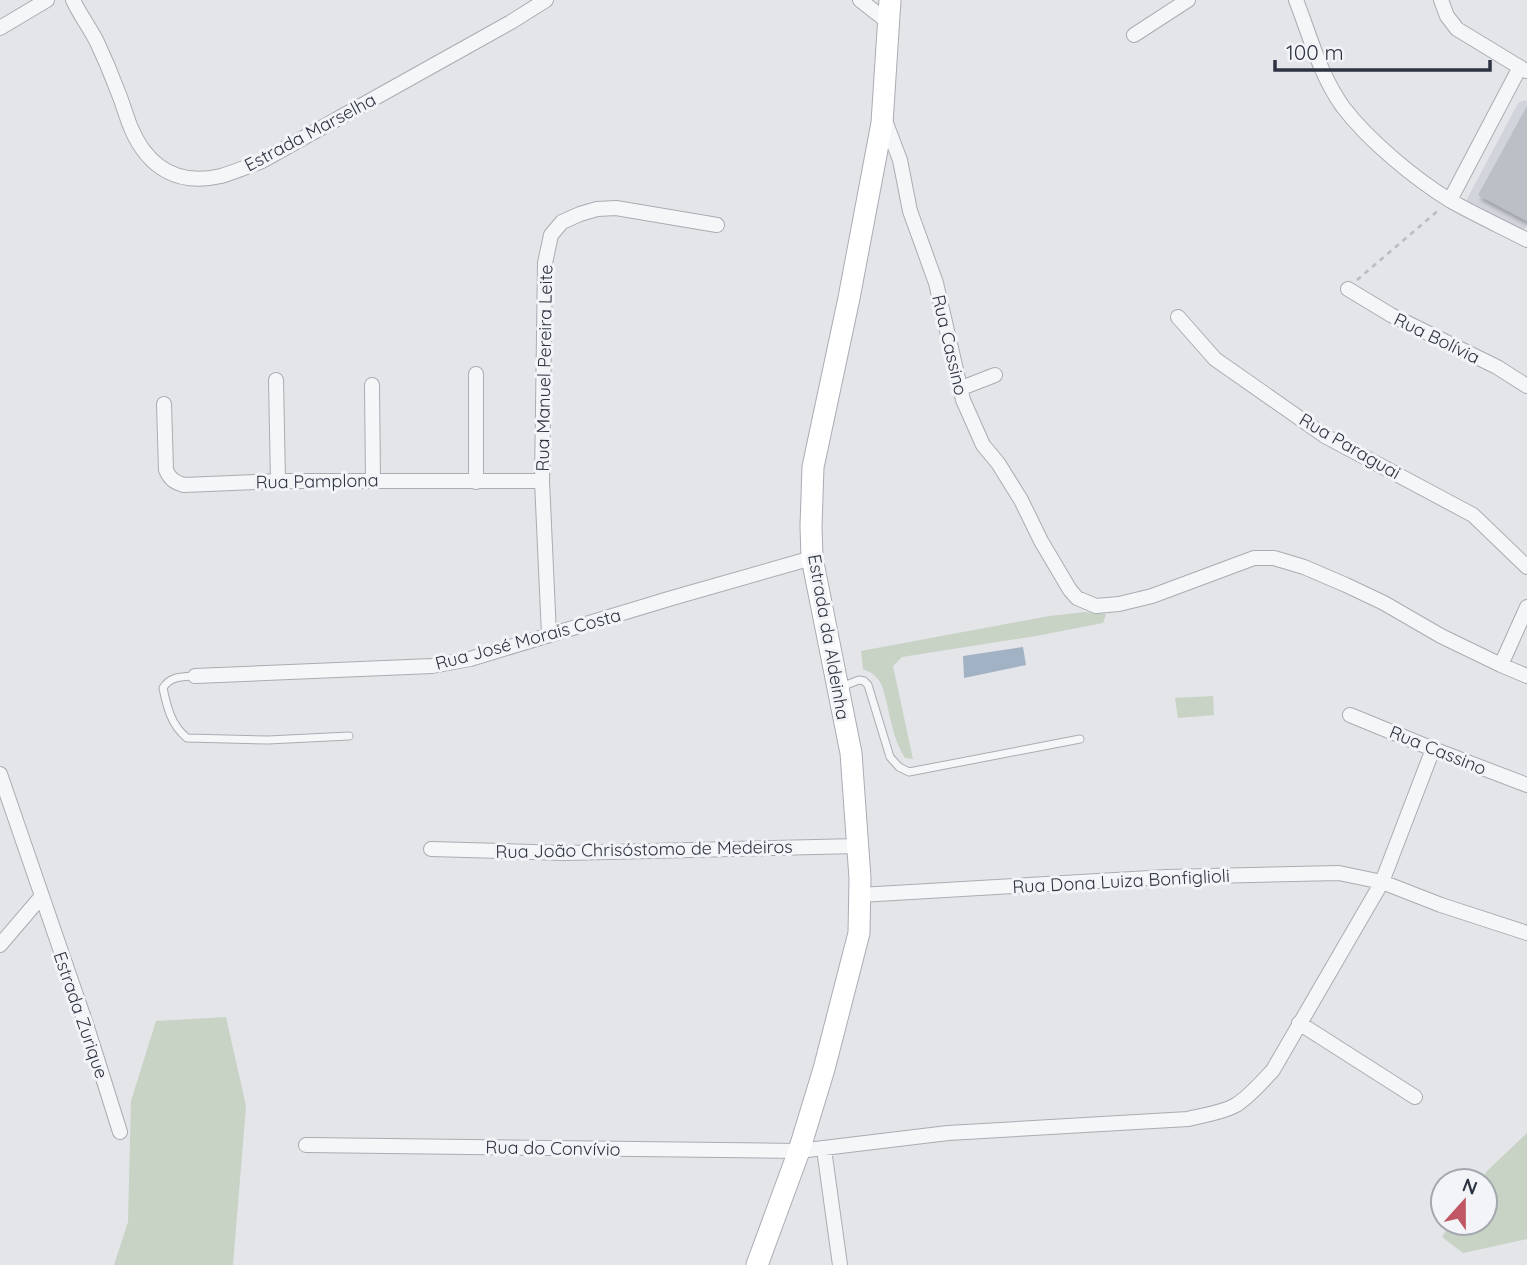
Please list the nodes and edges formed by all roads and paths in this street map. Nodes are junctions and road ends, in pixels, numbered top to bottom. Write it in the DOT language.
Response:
graph roads {
  1 [pos="47,0"];
  2 [pos="73,0"];
  3 [pos="545,0"];
  4 [pos="860,0"];
  5 [pos="890,0"];
  6 [pos="1188,0"];
  7 [pos="1296,0"];
  8 [pos="1441,0"];
  9 [pos="888,22"];
  10 [pos="0,28"];
  11 [pos="1133,35"];
  12 [pos="1524,69"];
  13 [pos="883,116"];
  14 [pos="1450,200"];
  15 [pos="717,225"];
  16 [pos="1527,240"];
  17 [pos="1348,289"];
  18 [pos="1178,317"];
  19 [pos="476,374"];
  20 [pos="995,375"];
  21 [pos="276,380"];
  22 [pos="372,385"];
  23 [pos="1527,386"];
  24 [pos="960,389"];
  25 [pos="164,404"];
  26 [pos="373,480"];
  27 [pos="278,481"];
  28 [pos="542,481"];
  29 [pos="476,482"];
  30 [pos="812,558"];
  31 [pos="1527,567"];
  32 [pos="1527,607"];
  33 [pos="549,635"];
  34 [pos="1501,665"];
  35 [pos="195,676"];
  36 [pos="1527,676"];
  37 [pos="837,689"];
  38 [pos="1350,715"];
  39 [pos="349,736"];
  40 [pos="1080,739"];
  41 [pos="1433,749"];
  42 [pos="0,775"];
  43 [pos="1527,785"];
  44 [pos="858,846"];
  45 [pos="431,849"];
  46 [pos="1382,882"];
  47 [pos="860,895"];
  48 [pos="41,897"];
  49 [pos="1527,933"];
  50 [pos="0,945"];
  51 [pos="1299,1024"];
  52 [pos="1415,1097"];
  53 [pos="120,1132"];
  54 [pos="306,1145"];
  55 [pos="824,1149"];
  56 [pos="799,1152"];
  57 [pos="757,1265"];
  58 [pos="840,1265"];
  1 -- 10 [label="street"];
  2 -- 3 [label="street, Estrada Marselha"];
  4 -- 9 [label="street"];
  5 -- 9 [label="street, Estrada da Aldeinha"];
  6 -- 11 [label="street"];
  7 -- 14 [label="street"];
  8 -- 12 [label="street"];
  9 -- 13 [label="street, Estrada da Aldeinha"];
  12 -- 14 [label="street"];
  13 -- 24 [label="street, Rua Cassino"];
  13 -- 30 [label="street, Estrada da Aldeinha"];
  14 -- 16 [label="street"];
  14 -- 17 [label="path"];
  15 -- 28 [label="street, Rua Manuel Pereira Leite"];
  17 -- 23 [label="street, Rua Bolívia"];
  18 -- 31 [label="street, Rua Paraguai"];
  19 -- 29 [label="street"];
  20 -- 24 [label="street"];
  21 -- 27 [label="street"];
  22 -- 26 [label="street"];
  24 -- 34 [label="street, Rua Cassino"];
  25 -- 27 [label="street, Rua Pamplona"];
  26 -- 27 [label="street, Rua Pamplona"];
  26 -- 29 [label="street, Rua Pamplona"];
  28 -- 29 [label="street, Rua Pamplona"];
  28 -- 33 [label="street, Rua Manuel Pereira Leite"];
  30 -- 33 [label="street, Rua José Morais Costa"];
  30 -- 37 [label="street, Estrada da Aldeinha"];
  32 -- 34 [label="street"];
  33 -- 35 [label="street, Rua José Morais Costa"];
  34 -- 36 [label="street, Rua Cassino"];
  35 -- 39 [label="lane"];
  37 -- 40 [label="lane"];
  37 -- 44 [label="street, Estrada da Aldeinha"];
  38 -- 41 [label="street, Rua Cassino"];
  41 -- 43 [label="street, Rua Cassino"];
  41 -- 46 [label="street, Rua do Convívio"];
  42 -- 48 [label="street, Estrada Zurique"];
  44 -- 45 [label="street, Rua João Chrisóstomo de Medeiros"];
  44 -- 47 [label="street, Estrada da Aldeinha"];
  46 -- 47 [label="street, Rua Dona Luiza Bonfiglioli"];
  46 -- 49 [label="street, Rua Dona Luiza Bonfiglioli"];
  46 -- 51 [label="street, Rua do Convívio"];
  47 -- 56 [label="street, Estrada da Aldeinha"];
  48 -- 50 [label="street"];
  48 -- 53 [label="street, Estrada Zurique"];
  51 -- 52 [label="street"];
  51 -- 55 [label="street, Rua do Convívio"];
  54 -- 56 [label="street, Rua do Convívio"];
  55 -- 56 [label="street, Rua do Convívio"];
  55 -- 58 [label="street"];
  56 -- 57 [label="street, Estrada da Aldeinha"];
}
